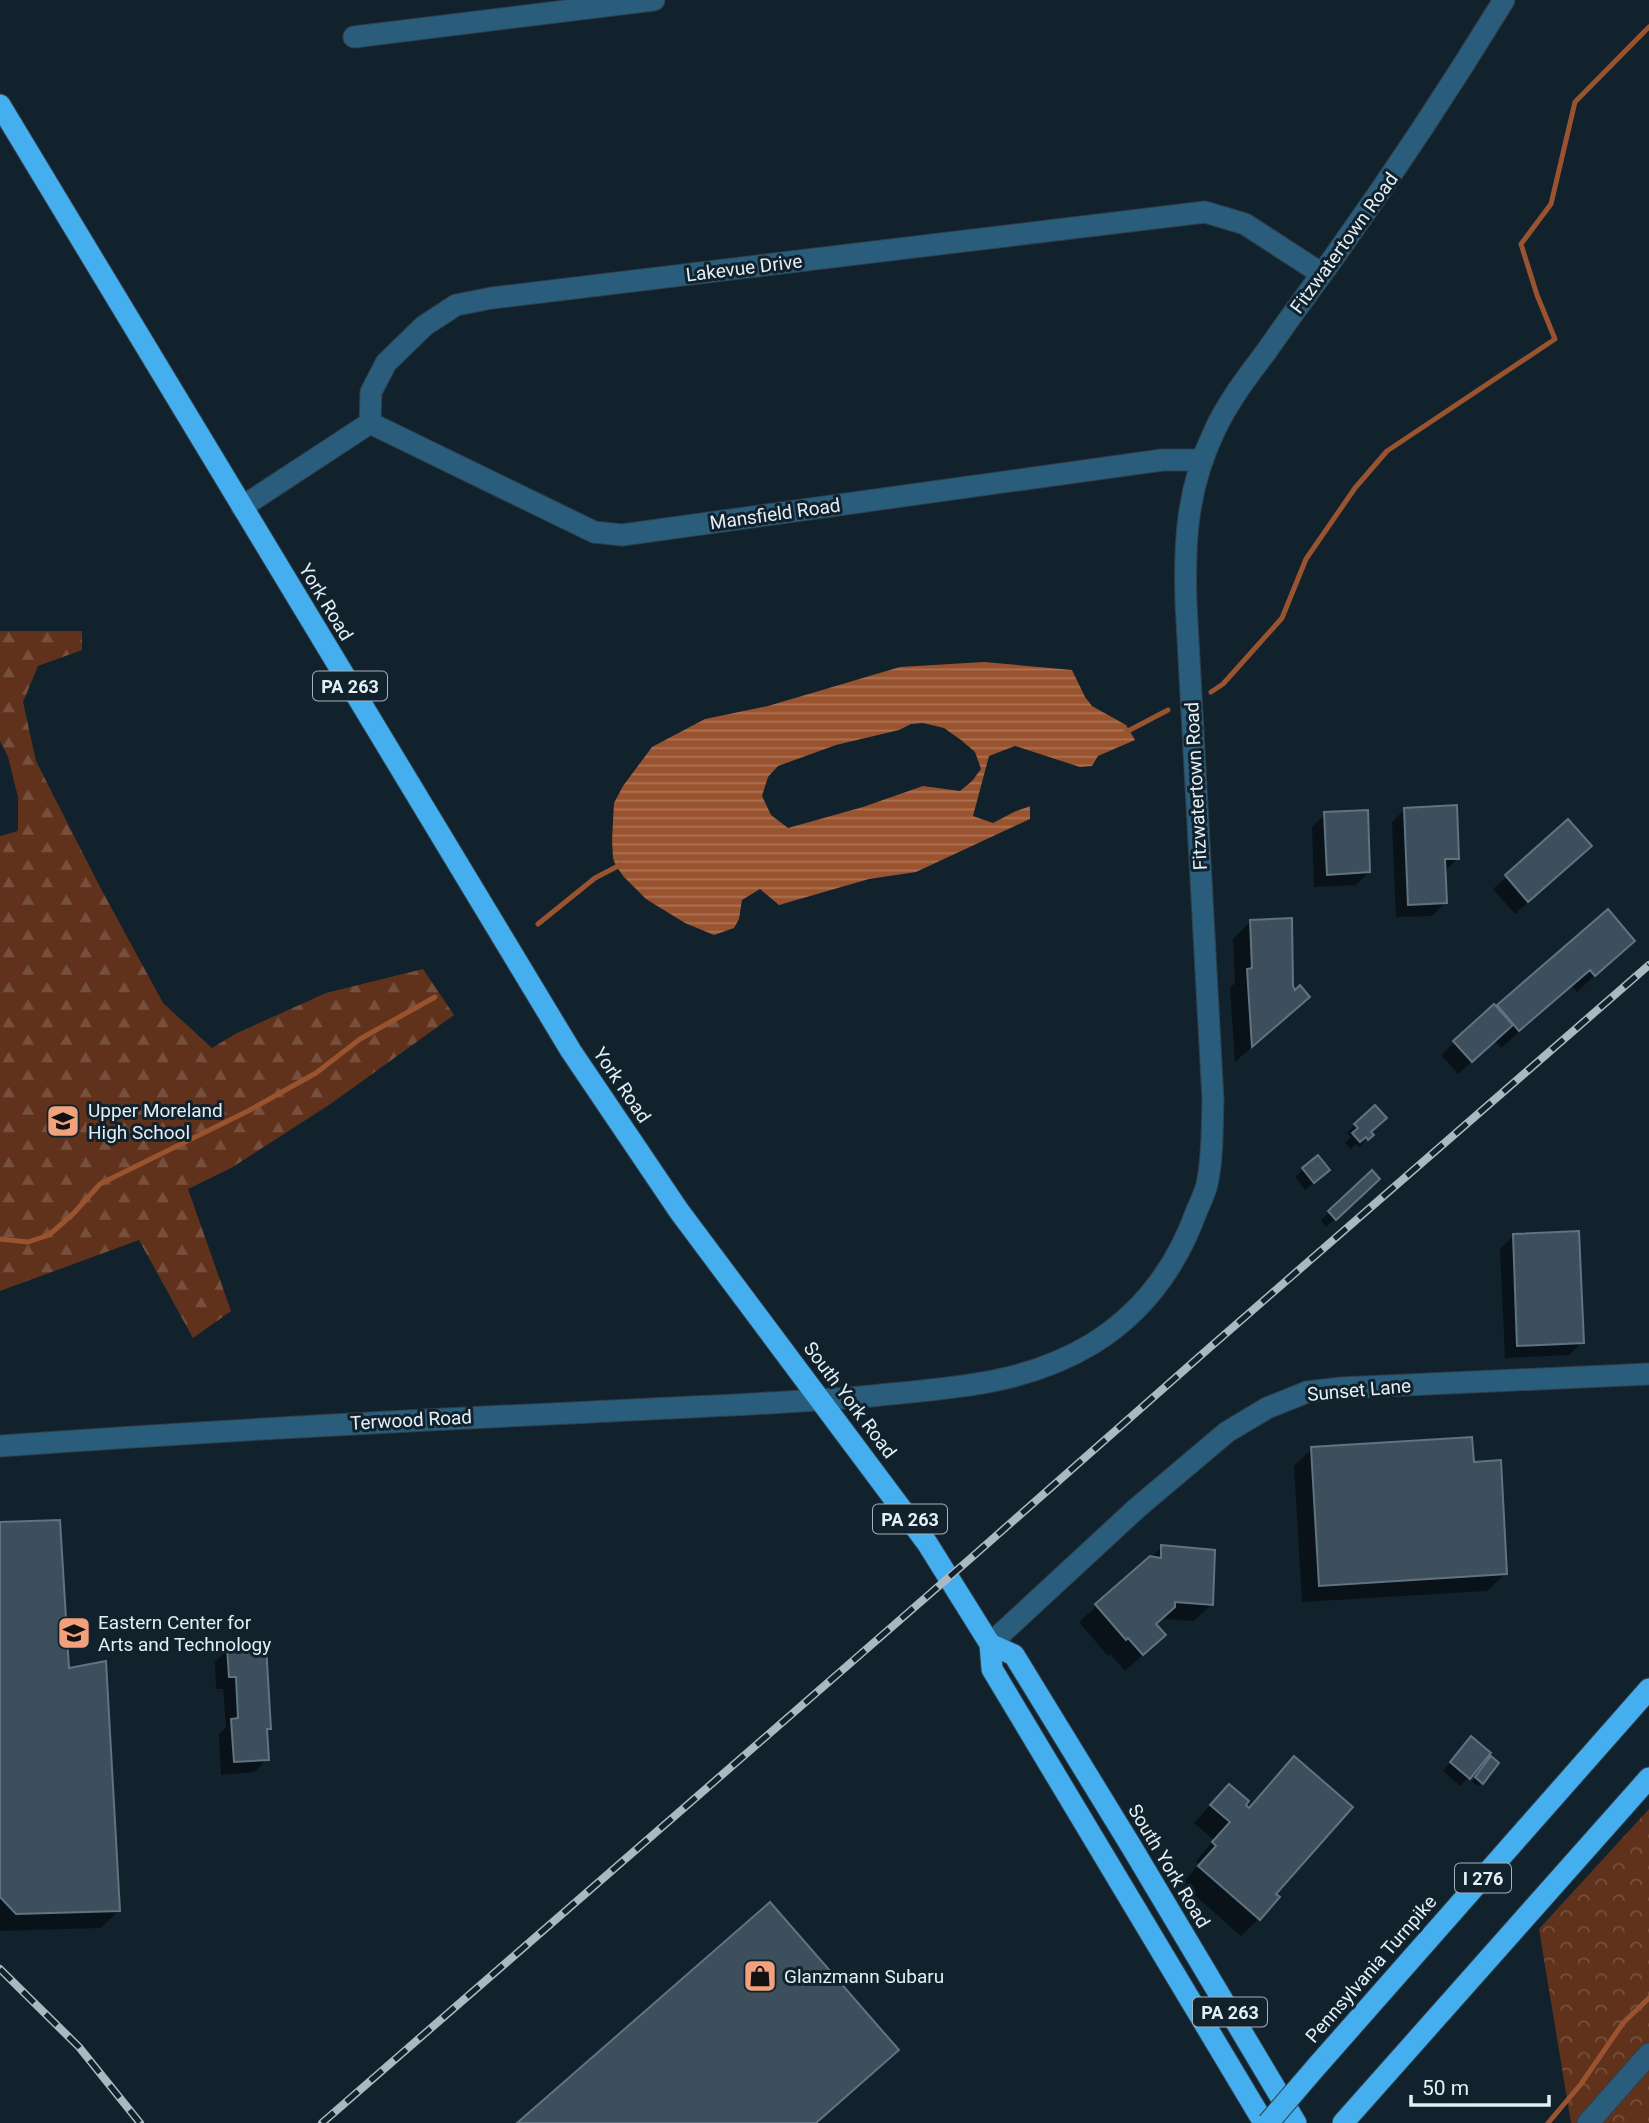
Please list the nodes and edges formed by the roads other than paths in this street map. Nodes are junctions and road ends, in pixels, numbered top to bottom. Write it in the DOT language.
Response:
graph roads {
  1 [pos="654,0"];
  2 [pos="1504,0"];
  3 [pos="354,37"];
  4 [pos="0,105"];
  5 [pos="1322,274"];
  6 [pos="370,423"];
  7 [pos="1203,460"];
  8 [pos="242,507"];
  9 [pos="714,1258"];
  10 [pos="1649,1374"];
  11 [pos="822,1400"];
  12 [pos="0,1446"];
  13 [pos="990,1644"];
  14 [pos="1649,1689"];
  15 [pos="1649,1778"];
  16 [pos="1649,2054"];
  17 [pos="1345,2121"];
  18 [pos="1266,2123"];
  19 [pos="1296,2123"];
  20 [pos="1588,2123"];
  1 -- 3 [label="street"];
  2 -- 5 [label="street, Fitzwatertown Road"];
  4 -- 8 [label="highway, York Road / PA 263"];
  5 -- 6 [label="street, Lakevue Drive"];
  5 -- 7 [label="street, Fitzwatertown Road"];
  6 -- 7 [label="street, Mansfield Road"];
  6 -- 8 [label="street"];
  7 -- 11 [label="street, Fitzwatertown Road"];
  8 -- 9 [label="highway, York Road / PA 263"];
  9 -- 11 [label="highway, South York Road / PA 263"];
  10 -- 13 [label="street, Sunset Lane"];
  11 -- 12 [label="street, Terwood Road"];
  11 -- 13 [label="highway, South York Road / PA 263"];
  13 -- 18 [label="highway, South York Road / PA 263"];
  13 -- 19 [label="highway, South York Road / PA 263"];
  14 -- 18 [label="highway, Pennsylvania Turnpike / I 276, bridge"];
  15 -- 17 [label="highway, I 276"];
  16 -- 20 [label="street"];
}
